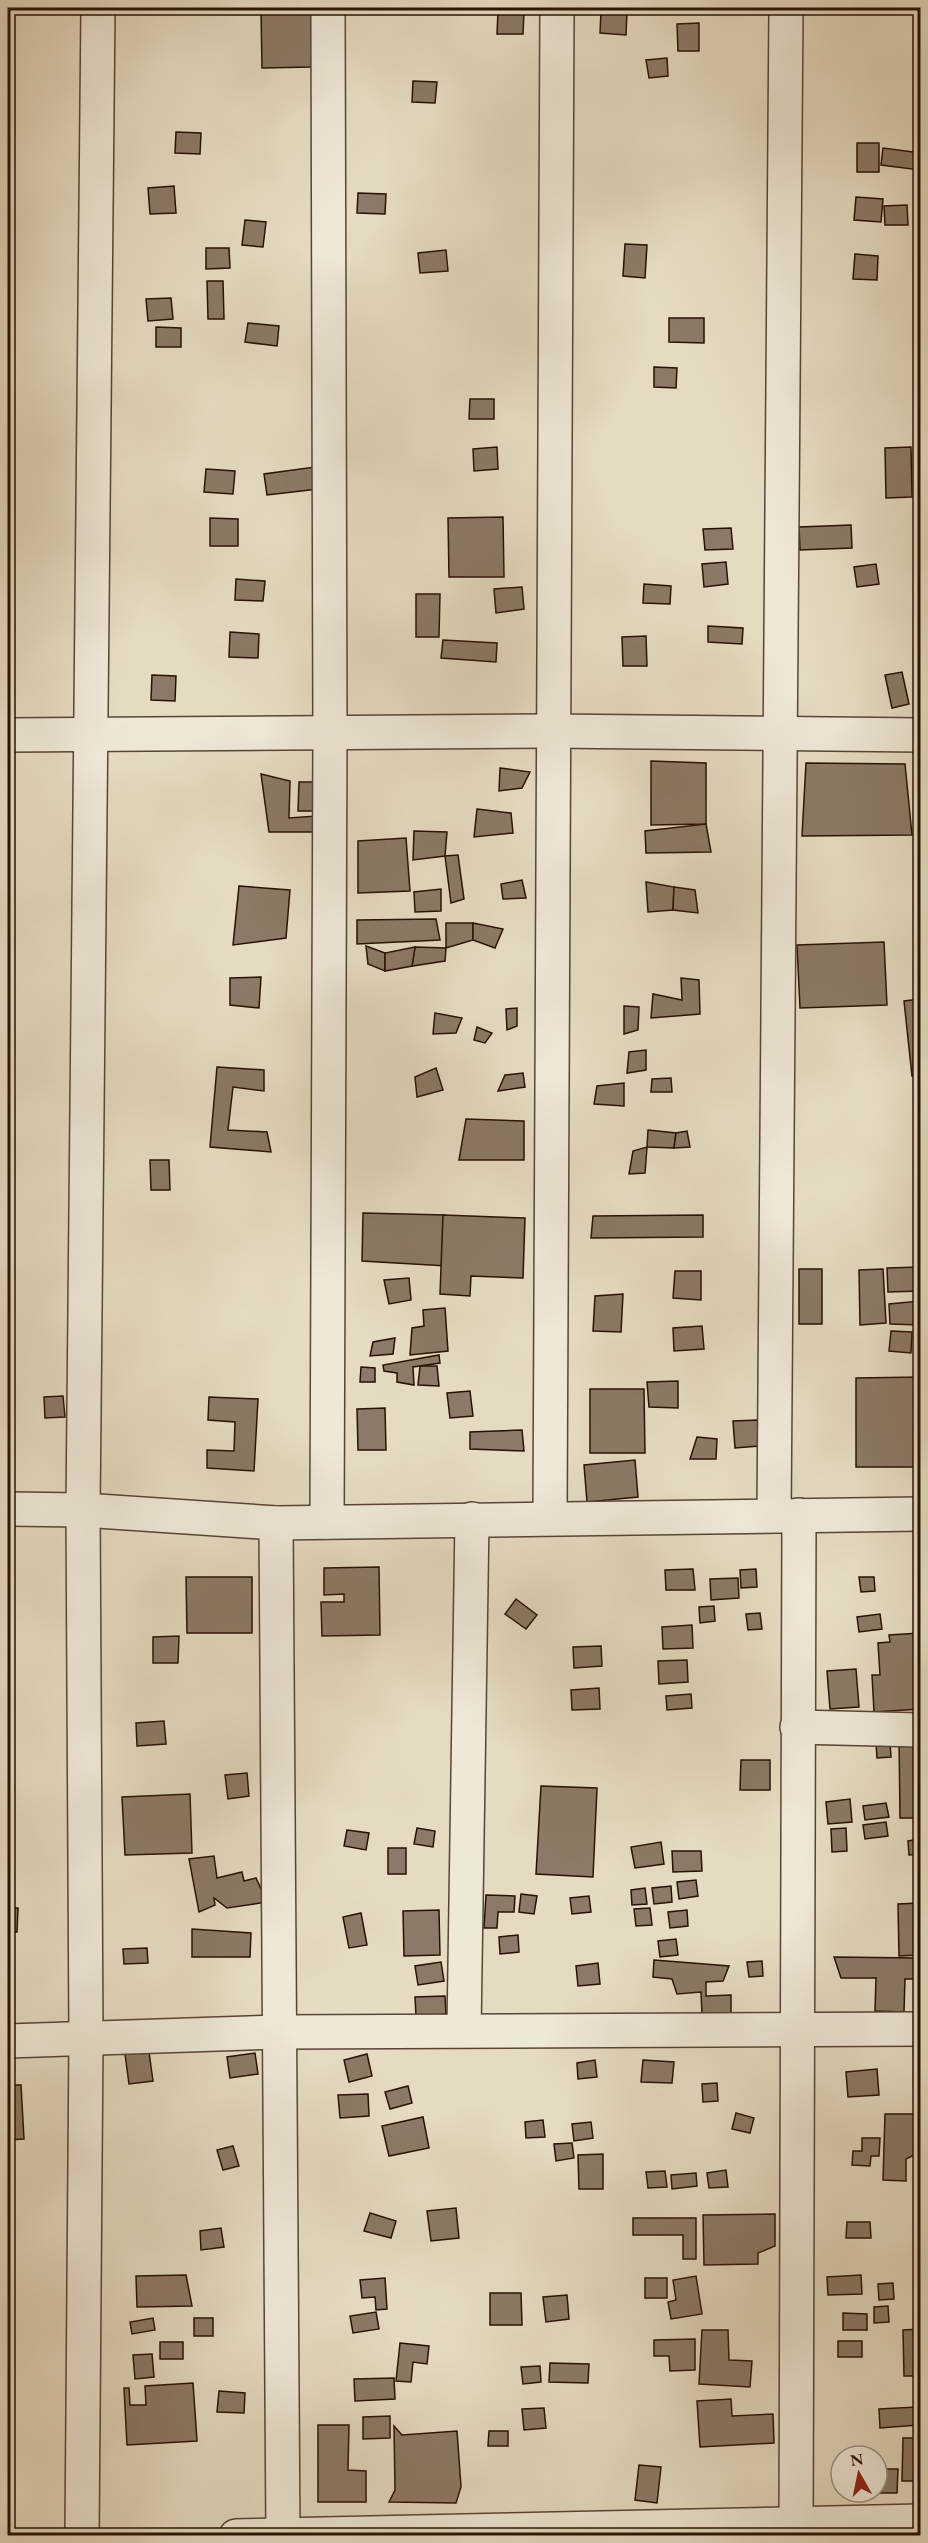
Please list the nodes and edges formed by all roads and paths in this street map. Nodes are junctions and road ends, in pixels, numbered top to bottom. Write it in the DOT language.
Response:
graph roads {
  1 [pos="98,8"];
  2 [pos="328,8"];
  3 [pos="557,8"];
  4 [pos="786,8"];
  5 [pos="552,731"];
  6 [pos="330,733"];
  7 [pos="779,733"];
  8 [pos="8,735"];
  9 [pos="90,735"];
  10 [pos="921,735"];
  11 [pos="8,1509"];
  12 [pos="83,1510"];
  13 [pos="921,1514"];
  14 [pos="786,1515"];
  15 [pos="550,1517"];
  16 [pos="472,1518"];
  17 [pos="327,1522"];
  18 [pos="276,1523"];
  19 [pos="797,1727"];
  20 [pos="921,1730"];
  21 [pos="921,2029"];
  22 [pos="795,2030"];
  23 [pos="464,2031"];
  24 [pos="279,2032"];
  25 [pos="86,2039"];
  26 [pos="8,2041"];
  27 [pos="921,2521"];
  28 [pos="796,2529"];
  29 [pos="605,2531"];
  30 [pos="82,2535"];
  31 [pos="236,2535"];
  32 [pos="283,2535"];
  1 -- 9 [label="street"];
  2 -- 6 [label="street"];
  3 -- 5 [label="street"];
  4 -- 7 [label="street"];
  5 -- 6 [label="street"];
  5 -- 7 [label="street"];
  5 -- 15 [label="street"];
  6 -- 9 [label="street"];
  6 -- 17 [label="street"];
  7 -- 10 [label="street"];
  7 -- 14 [label="street"];
  8 -- 9 [label="street"];
  9 -- 12 [label="street"];
  11 -- 12 [label="street"];
  12 -- 18 [label="street"];
  12 -- 25 [label="street"];
  13 -- 14 [label="street"];
  14 -- 15 [label="street"];
  14 -- 19 [label="street"];
  15 -- 16 [label="street"];
  16 -- 17 [label="street"];
  16 -- 23 [label="street"];
  17 -- 18 [label="street"];
  18 -- 24 [label="street"];
  19 -- 20 [label="street"];
  19 -- 22 [label="street"];
  21 -- 22 [label="street"];
  22 -- 23 [label="street"];
  22 -- 28 [label="street"];
  23 -- 24 [label="street"];
  24 -- 25 [label="street"];
  24 -- 32 [label="street"];
  25 -- 26 [label="street"];
  25 -- 30 [label="street"];
  27 -- 28 [label="street"];
  28 -- 29 [label="street"];
  29 -- 32 [label="street"];
  31 -- 32 [label="street"];
}
